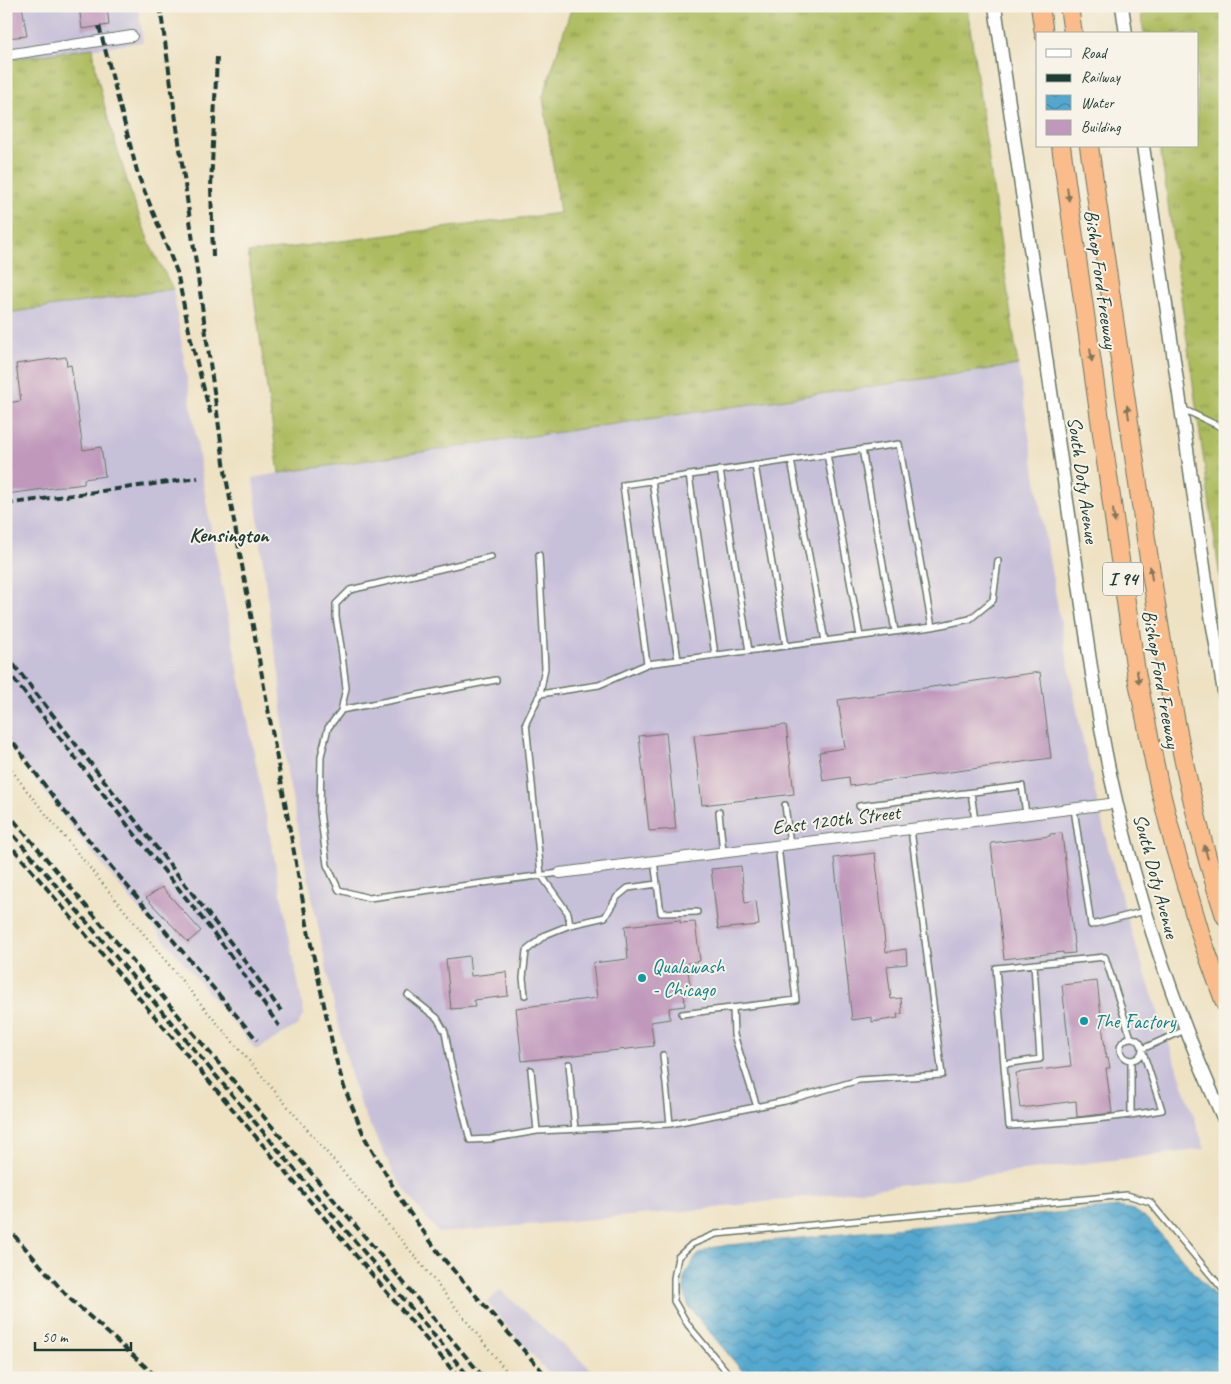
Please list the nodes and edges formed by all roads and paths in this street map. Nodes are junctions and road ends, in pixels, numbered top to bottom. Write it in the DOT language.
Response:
graph roads {
  1 [pos="995,6"];
  2 [pos="1040,6"];
  3 [pos="1069,6"];
  4 [pos="1122,6"];
  5 [pos="1044,32"];
  6 [pos="1073,32"];
  7 [pos="1126,32"];
  8 [pos="132,36"];
  9 [pos="6,54"];
  10 [pos="1060,148"];
  11 [pos="1089,148"];
  12 [pos="1143,148"];
  13 [pos="1181,408"];
  14 [pos="1225,429"];
  15 [pos="862,449"];
  16 [pos="827,454"];
  17 [pos="791,460"];
  18 [pos="755,465"];
  19 [pos="720,470"];
  20 [pos="689,475"];
  21 [pos="652,480"];
  22 [pos="539,555"];
  23 [pos="491,558"];
  24 [pos="998,561"];
  25 [pos="932,627"];
  26 [pos="895,632"];
  27 [pos="860,636"];
  28 [pos="825,641"];
  29 [pos="786,646"];
  30 [pos="749,651"];
  31 [pos="715,655"];
  32 [pos="678,660"];
  33 [pos="647,664"];
  34 [pos="496,680"];
  35 [pos="540,694"];
  36 [pos="1225,698"];
  37 [pos="341,710"];
  38 [pos="6,762"];
  39 [pos="972,792"];
  40 [pos="1117,803"];
  41 [pos="785,805"];
  42 [pos="859,806"];
  43 [pos="1074,808"];
  44 [pos="718,812"];
  45 [pos="1026,814"];
  46 [pos="975,820"];
  47 [pos="911,829"];
  48 [pos="790,844"];
  49 [pos="778,845"];
  50 [pos="723,852"];
  51 [pos="654,861"];
  52 [pos="560,873"];
  53 [pos="541,875"];
  54 [pos="657,884"];
  55 [pos="1145,911"];
  56 [pos="698,912"];
  57 [pos="1225,916"];
  58 [pos="570,925"];
  59 [pos="1034,964"];
  60 [pos="408,995"];
  61 [pos="525,995"];
  62 [pos="1225,1003"];
  63 [pos="732,1008"];
  64 [pos="682,1014"];
  65 [pos="1186,1030"];
  66 [pos="1131,1038"];
  67 [pos="1142,1049"];
  68 [pos="663,1055"];
  69 [pos="1131,1061"];
  70 [pos="569,1064"];
  71 [pos="1004,1064"];
  72 [pos="531,1070"];
  73 [pos="757,1107"];
  74 [pos="1131,1116"];
  75 [pos="1225,1122"];
  76 [pos="670,1124"];
  77 [pos="575,1130"];
  78 [pos="537,1131"];
  79 [pos="1225,1292"];
  80 [pos="512,1378"];
  81 [pos="732,1378"];
  1 -- 40 [label="street, South Doty Avenue"];
  2 -- 5 [label="highway"];
  3 -- 6 [label="highway"];
  4 -- 7 [label="street"];
  8 -- 9 [label="street"];
  10 -- 62 [label="highway, Bishop Ford Freeway / I 94, one-way"];
  57 -- 11 [label="highway, Bishop Ford Freeway / I 94, one-way"];
  12 -- 13 [label="street"];
  13 -- 14 [label="lane"];
  13 -- 36 [label="street"];
  15 -- 16 [label="lane"];
  15 -- 25 [label="lane"];
  15 -- 26 [label="lane"];
  16 -- 17 [label="lane"];
  16 -- 27 [label="lane"];
  17 -- 18 [label="lane"];
  17 -- 28 [label="lane"];
  18 -- 19 [label="lane"];
  18 -- 29 [label="lane"];
  19 -- 20 [label="lane"];
  19 -- 30 [label="lane"];
  20 -- 21 [label="lane"];
  20 -- 31 [label="lane"];
  21 -- 32 [label="lane"];
  21 -- 33 [label="lane"];
  22 -- 35 [label="lane"];
  23 -- 37 [label="lane"];
  24 -- 25 [label="lane"];
  25 -- 26 [label="lane"];
  26 -- 27 [label="lane"];
  27 -- 28 [label="lane"];
  28 -- 29 [label="lane"];
  29 -- 30 [label="lane"];
  30 -- 31 [label="lane"];
  31 -- 32 [label="lane"];
  32 -- 33 [label="lane"];
  33 -- 35 [label="lane"];
  34 -- 37 [label="lane"];
  35 -- 53 [label="lane"];
  37 -- 53 [label="lane"];
  38 -- 80 [label="path"];
  39 -- 42 [label="lane"];
  39 -- 45 [label="lane"];
  39 -- 46 [label="lane"];
  40 -- 43 [label="street, East 120th Street"];
  40 -- 55 [label="street, South Doty Avenue"];
  41 -- 48 [label="lane"];
  43 -- 45 [label="street, East 120th Street"];
  43 -- 55 [label="lane"];
  44 -- 50 [label="lane"];
  45 -- 46 [label="street, East 120th Street"];
  46 -- 47 [label="street, East 120th Street"];
  47 -- 48 [label="street, East 120th Street"];
  47 -- 73 [label="lane"];
  48 -- 49 [label="street, East 120th Street"];
  49 -- 50 [label="street, East 120th Street"];
  49 -- 63 [label="lane"];
  50 -- 51 [label="street, East 120th Street"];
  51 -- 52 [label="street, East 120th Street"];
  51 -- 54 [label="lane"];
  52 -- 53 [label="lane"];
  53 -- 58 [label="lane"];
  54 -- 56 [label="lane"];
  54 -- 58 [label="lane"];
  55 -- 65 [label="street, South Doty Avenue"];
  58 -- 61 [label="lane"];
  59 -- 66 [label="lane"];
  59 -- 71 [label="lane"];
  59 -- 71 [label="lane"];
  60 -- 78 [label="lane"];
  63 -- 64 [label="lane"];
  63 -- 73 [label="lane"];
  65 -- 67 [label="lane"];
  65 -- 75 [label="street, South Doty Avenue"];
  66 -- 67 [label="lane"];
  66 -- 69 [label="lane"];
  67 -- 69 [label="lane"];
  67 -- 74 [label="lane"];
  68 -- 76 [label="lane"];
  69 -- 74 [label="lane"];
  70 -- 77 [label="lane"];
  71 -- 74 [label="lane"];
  72 -- 78 [label="lane"];
  73 -- 76 [label="lane"];
  76 -- 77 [label="lane"];
  77 -- 78 [label="lane"];
  79 -- 81 [label="lane"];
}
